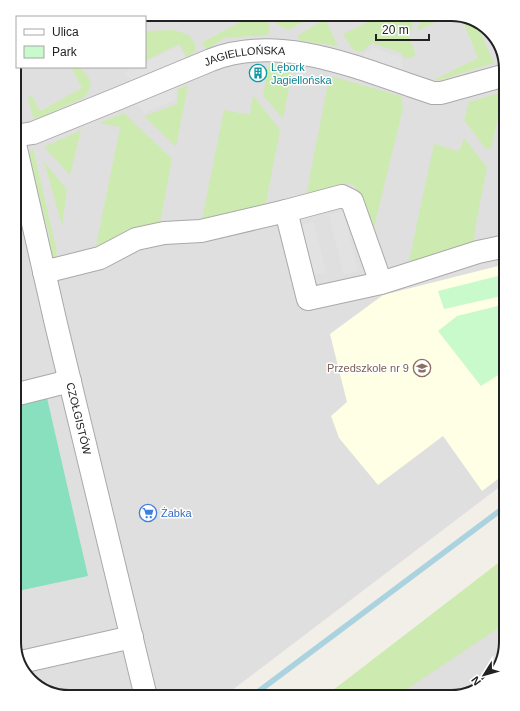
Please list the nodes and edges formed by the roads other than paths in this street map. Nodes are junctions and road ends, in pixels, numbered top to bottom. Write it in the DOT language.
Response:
graph roads {
  1 [pos="499,77"];
  2 [pos="21,135"];
  3 [pos="21,171"];
  4 [pos="286,210"];
  5 [pos="499,248"];
  6 [pos="44,272"];
  7 [pos="381,283"];
  8 [pos="70,381"];
  9 [pos="21,393"];
  10 [pos="132,637"];
  11 [pos="26,664"];
  12 [pos="144,690"];
  1 -- 2 [label="street, JAGIELLOŃSKA"];
  3 -- 6 [label="street, CZOŁGISTÓW"];
  4 -- 6 [label="street"];
  4 -- 7 [label="street"];
  4 -- 7 [label="street"];
  5 -- 7 [label="street"];
  6 -- 8 [label="street, CZOŁGISTÓW"];
  8 -- 9 [label="street"];
  8 -- 10 [label="street, CZOŁGISTÓW"];
  10 -- 11 [label="street"];
  10 -- 12 [label="street, CZOŁGISTÓW"];
}
